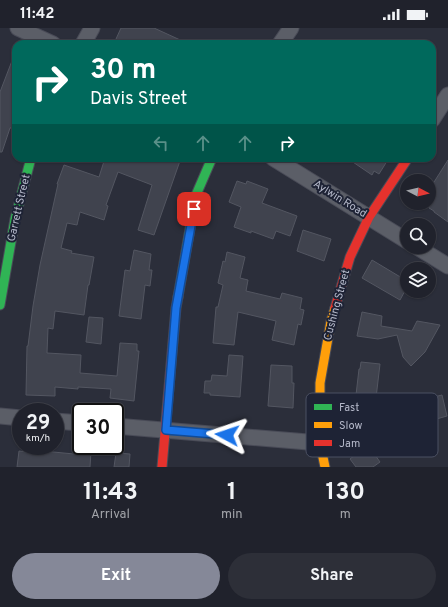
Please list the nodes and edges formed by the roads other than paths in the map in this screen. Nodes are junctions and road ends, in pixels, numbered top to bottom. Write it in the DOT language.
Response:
graph roads {
  1 [pos="18,28"];
  2 [pos="92,28"];
  3 [pos="291,28"];
  4 [pos="44,40"];
  5 [pos="85,40"];
  6 [pos="283,40"];
  7 [pos="448,95"];
  8 [pos="436,114"];
  9 [pos="30,162"];
  10 [pos="210,162"];
  11 [pos="279,162"];
  12 [pos="405,162"];
  13 [pos="369,218"];
  14 [pos="400,237"];
  15 [pos="428,254"];
  16 [pos="448,266"];
  17 [pos="0,306"];
  18 [pos="320,393"];
  19 [pos="0,416"];
  20 [pos="12,417"];
  21 [pos="124,427"];
  22 [pos="166,430"];
  23 [pos="306,442"];
  24 [pos="323,457"];
  25 [pos="162,467"];
  26 [pos="325,467"];
  1 -- 4 [label="street"];
  2 -- 5 [label="street"];
  3 -- 6 [label="street"];
  7 -- 8 [label="street"];
  9 -- 17 [label="street, Garrett Street"];
  10 -- 22 [label="street"];
  11 -- 13 [label="street, Aylwin Road"];
  12 -- 13 [label="street, Cushing Street"];
  13 -- 14 [label="street, Aylwin Road"];
  13 -- 18 [label="street, Cushing Street"];
  15 -- 16 [label="street"];
  19 -- 20 [label="street"];
  21 -- 22 [label="street"];
  22 -- 23 [label="street"];
  22 -- 25 [label="street"];
  24 -- 26 [label="street, Cushing Street"];
}
